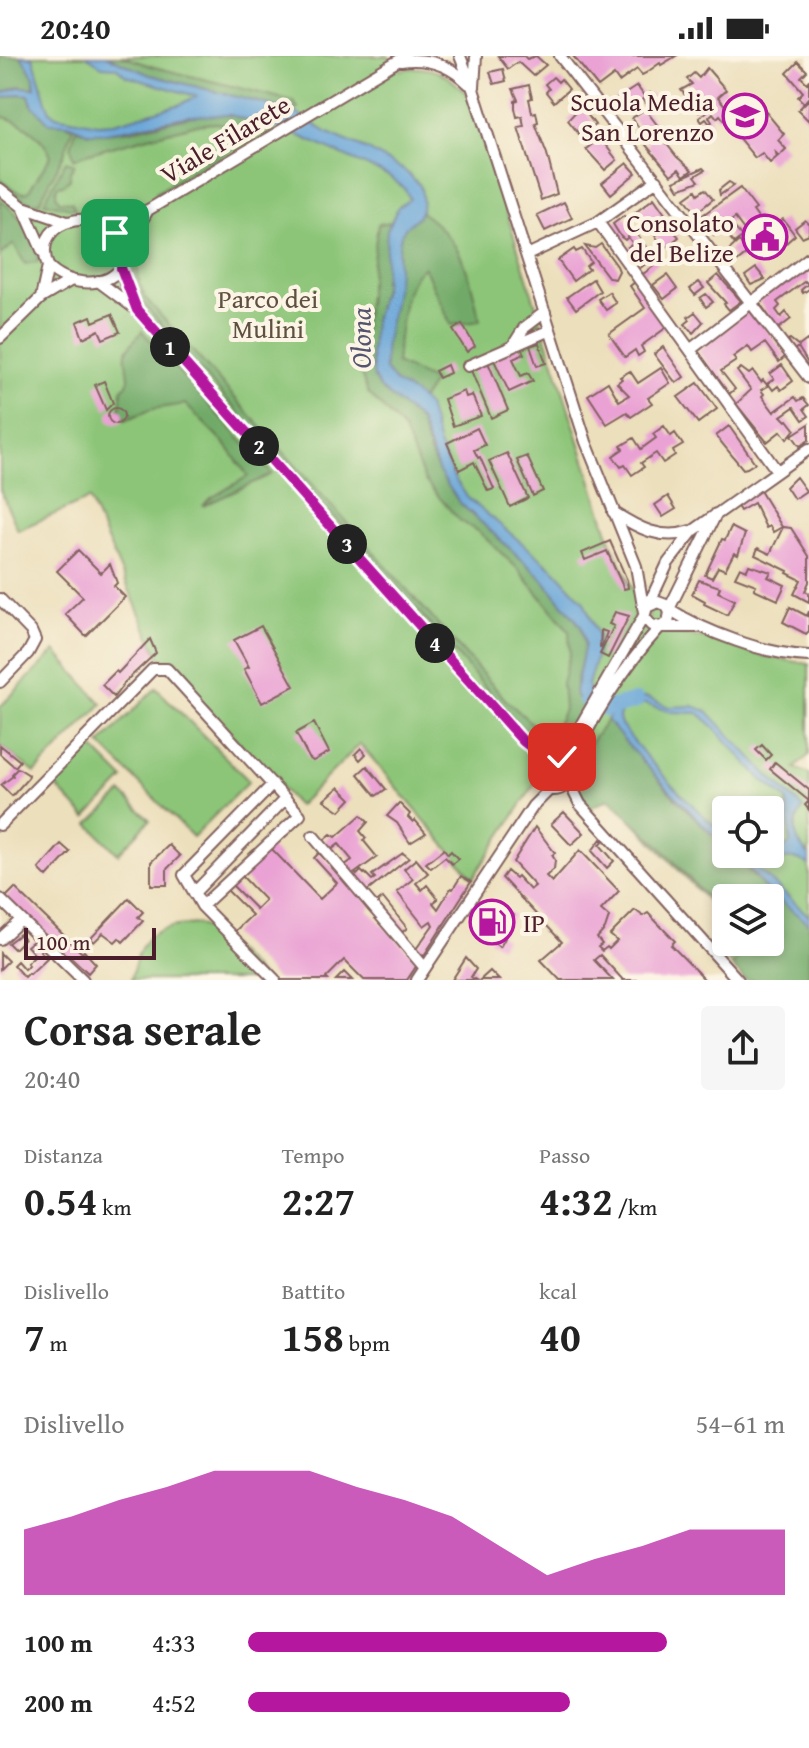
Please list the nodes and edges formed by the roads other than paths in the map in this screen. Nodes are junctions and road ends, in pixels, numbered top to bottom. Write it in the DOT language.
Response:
graph roads {
  1 [pos="460,56"];
  2 [pos="476,56"];
  3 [pos="560,56"];
  4 [pos="401,59"];
  5 [pos="473,89"];
  6 [pos="657,180"];
  7 [pos="0,189"];
  8 [pos="23,207"];
  9 [pos="148,210"];
  10 [pos="67,222"];
  11 [pos="598,222"];
  12 [pos="100,223"];
  13 [pos="124,251"];
  14 [pos="44,254"];
  15 [pos="527,255"];
  16 [pos="809,258"];
  17 [pos="48,266"];
  18 [pos="121,268"];
  19 [pos="70,281"];
  20 [pos="98,281"];
  21 [pos="41,298"];
  22 [pos="752,302"];
  23 [pos="137,310"];
  24 [pos="545,312"];
  25 [pos="550,330"];
  26 [pos="0,338"];
  27 [pos="513,346"];
  28 [pos="690,350"];
  29 [pos="468,366"];
  30 [pos="809,378"];
  31 [pos="809,449"];
  32 [pos="777,471"];
  33 [pos="613,512"];
  34 [pos="716,514"];
  35 [pos="693,531"];
  36 [pos="636,566"];
  37 [pos="654,591"];
  38 [pos="0,599"];
  39 [pos="668,607"];
  40 [pos="646,611"];
  41 [pos="660,627"];
  42 [pos="707,628"];
  43 [pos="809,656"];
  44 [pos="0,682"];
  45 [pos="612,682"];
  46 [pos="574,746"];
  47 [pos="547,768"];
  48 [pos="568,775"];
  49 [pos="273,784"];
  50 [pos="554,790"];
  51 [pos="285,799"];
  52 [pos="580,804"];
  53 [pos="533,806"];
  54 [pos="4,813"];
  55 [pos="0,825"];
  56 [pos="313,836"];
  57 [pos="194,893"];
  58 [pos="0,899"];
  59 [pos="202,906"];
  60 [pos="21,920"];
  61 [pos="0,939"];
  62 [pos="425,968"];
  63 [pos="83,980"];
  64 [pos="275,980"];
  65 [pos="417,980"];
  66 [pos="738,980"];
  1 -- 5 [label="street"];
  2 -- 5 [label="street"];
  3 -- 6 [label="street"];
  4 -- 5 [label="street"];
  4 -- 9 [label="street, Viale Filarete"];
  5 -- 15 [label="street"];
  6 -- 11 [label="street"];
  6 -- 22 [label="street"];
  7 -- 8 [label="street"];
  8 -- 10 [label="street"];
  8 -- 14 [label="street"];
  9 -- 12 [label="street, Viale Filarete"];
  9 -- 13 [label="street, Viale Filarete"];
  10 -- 12 [label="street"];
  10 -- 14 [label="street"];
  11 -- 15 [label="street"];
  11 -- 28 [label="street"];
  12 -- 13 [label="street"];
  13 -- 18 [label="street"];
  14 -- 17 [label="street"];
  15 -- 24 [label="street"];
  16 -- 22 [label="street"];
  17 -- 19 [label="street"];
  17 -- 21 [label="street"];
  18 -- 20 [label="street"];
  18 -- 23 [label="street"];
  19 -- 20 [label="street"];
  19 -- 21 [label="street"];
  20 -- 23 [label="street"];
  21 -- 26 [label="street"];
  22 -- 28 [label="street"];
  22 -- 30 [label="street"];
  23 -- 47 [label="street"];
  24 -- 25 [label="street"];
  24 -- 27 [label="street"];
  25 -- 27 [label="street"];
  25 -- 33 [label="street"];
  27 -- 29 [label="street"];
  28 -- 32 [label="street"];
  31 -- 32 [label="street"];
  32 -- 34 [label="street"];
  33 -- 35 [label="street"];
  33 -- 36 [label="street"];
  34 -- 35 [label="street"];
  34 -- 39 [label="street"];
  35 -- 37 [label="street"];
  36 -- 37 [label="street"];
  36 -- 40 [label="street"];
  37 -- 39 [label="street"];
  37 -- 40 [label="street"];
  38 -- 44 [label="street"];
  39 -- 40 [label="street"];
  39 -- 41 [label="street"];
  39 -- 42 [label="street"];
  40 -- 41 [label="street"];
  40 -- 45 [label="street"];
  41 -- 42 [label="street"];
  41 -- 45 [label="street"];
  42 -- 43 [label="street"];
  45 -- 46 [label="street"];
  46 -- 47 [label="street"];
  46 -- 48 [label="street"];
  47 -- 48 [label="street"];
  47 -- 50 [label="street"];
  47 -- 53 [label="street"];
  48 -- 50 [label="street"];
  48 -- 52 [label="street"];
  49 -- 51 [label="street"];
  49 -- 54 [label="street"];
  49 -- 57 [label="street"];
  50 -- 52 [label="street"];
  50 -- 53 [label="street"];
  51 -- 57 [label="street"];
  51 -- 59 [label="street"];
  52 -- 66 [label="street"];
  53 -- 62 [label="street"];
  54 -- 55 [label="street"];
  56 -- 62 [label="street"];
  57 -- 59 [label="street"];
  58 -- 60 [label="street"];
  59 -- 64 [label="street"];
  60 -- 61 [label="street"];
  60 -- 63 [label="street"];
  62 -- 65 [label="street"];
}
